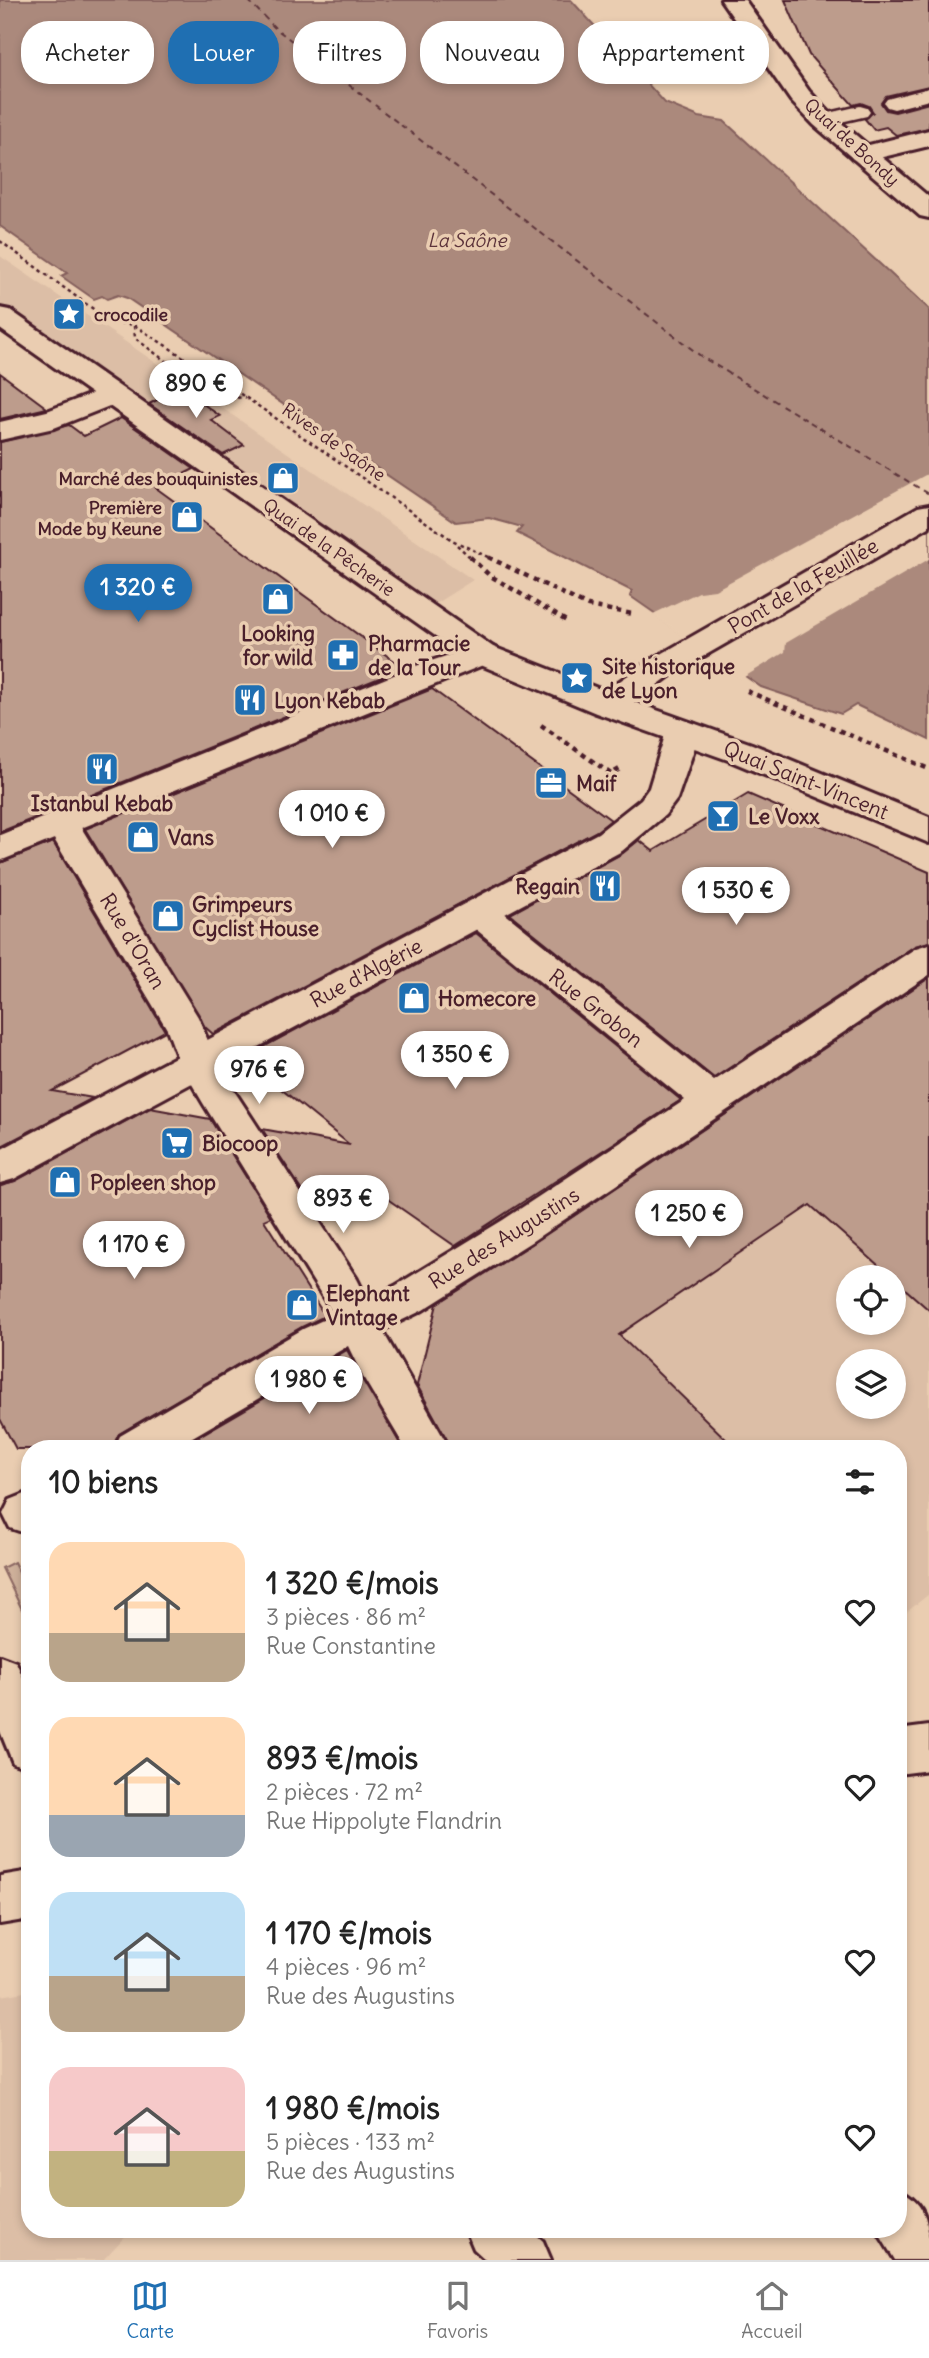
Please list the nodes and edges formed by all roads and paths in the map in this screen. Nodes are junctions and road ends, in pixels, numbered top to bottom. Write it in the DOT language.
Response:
graph roads {
  1 [pos="733,0"];
  2 [pos="929,94"];
  3 [pos="894,103"];
  4 [pos="860,112"];
  5 [pos="823,120"];
  6 [pos="929,138"];
  7 [pos="862,154"];
  8 [pos="929,210"];
  9 [pos="0,241"];
  10 [pos="0,316"];
  11 [pos="134,325"];
  12 [pos="112,395"];
  13 [pos="245,397"];
  14 [pos="0,431"];
  15 [pos="929,514"];
  16 [pos="452,540"];
  17 [pos="633,614"];
  18 [pos="568,622"];
  19 [pos="482,654"];
  20 [pos="747,691"];
  21 [pos="608,705"];
  22 [pos="683,732"];
  23 [pos="929,769"];
  24 [pos="62,824"];
  25 [pos="929,831"];
  26 [pos="0,849"];
  27 [pos="480,913"];
  28 [pos="929,957"];
  29 [pos="198,1062"];
  30 [pos="714,1102"];
  31 [pos="0,1168"];
  32 [pos="357,1323"];
  33 [pos="150,1440"];
  34 [pos="424,1440"];
  35 [pos="0,1677"];
  36 [pos="16,1729"];
  37 [pos="929,1748"];
  38 [pos="907,1751"];
  39 [pos="21,1896"];
  40 [pos="0,1900"];
  41 [pos="907,2230"];
  42 [pos="501,2238"];
  43 [pos="524,2260"];
  44 [pos="925,2260"];
  1 -- 5 [label="street, Quai de Bondy"];
  2 -- 3 [label="lane"];
  4 -- 5 [label="lane"];
  5 -- 7 [label="street, Quai de Bondy"];
  6 -- 7 [label="street"];
  7 -- 8 [label="street, Quai de Bondy"];
  9 -- 11 [label="path, Rives de Saône"];
  10 -- 12 [label="street, Quai de la Pêcherie"];
  11 -- 13 [label="path, Rives de Saône"];
  11 -- 13 [label="path"];
  12 -- 14 [label="street"];
  12 -- 19 [label="street, Quai de la Pêcherie"];
  13 -- 16 [label="path, Rives de Saône"];
  15 -- 21 [label="street, Pont de la Feuillée"];
  16 -- 17 [label="path, Rives de Saône"];
  16 -- 18 [label="path"];
  19 -- 21 [label="street, Quai de la Pêcherie"];
  19 -- 24 [label="street"];
  20 -- 23 [label="path"];
  21 -- 22 [label="street, Quai de la Pêcherie"];
  22 -- 25 [label="street, Quai Saint-Vincent"];
  22 -- 27 [label="street, Rue d'Algérie"];
  24 -- 26 [label="street"];
  24 -- 29 [label="street, Rue d'Oran"];
  27 -- 29 [label="street, Rue d'Algérie"];
  27 -- 30 [label="street, Rue Grobon"];
  28 -- 30 [label="street, Rue des Augustins"];
  29 -- 31 [label="street, Rue d'Algérie"];
  29 -- 32 [label="street, Rue d'Oran"];
  30 -- 32 [label="street, Rue des Augustins"];
  32 -- 33 [label="street, Rue des Augustins"];
  32 -- 34 [label="street, Rue d'Oran"];
  35 -- 36 [label="street"];
  37 -- 38 [label="street"];
  39 -- 40 [label="street"];
  41 -- 44 [label="street"];
  42 -- 43 [label="street"];
}
